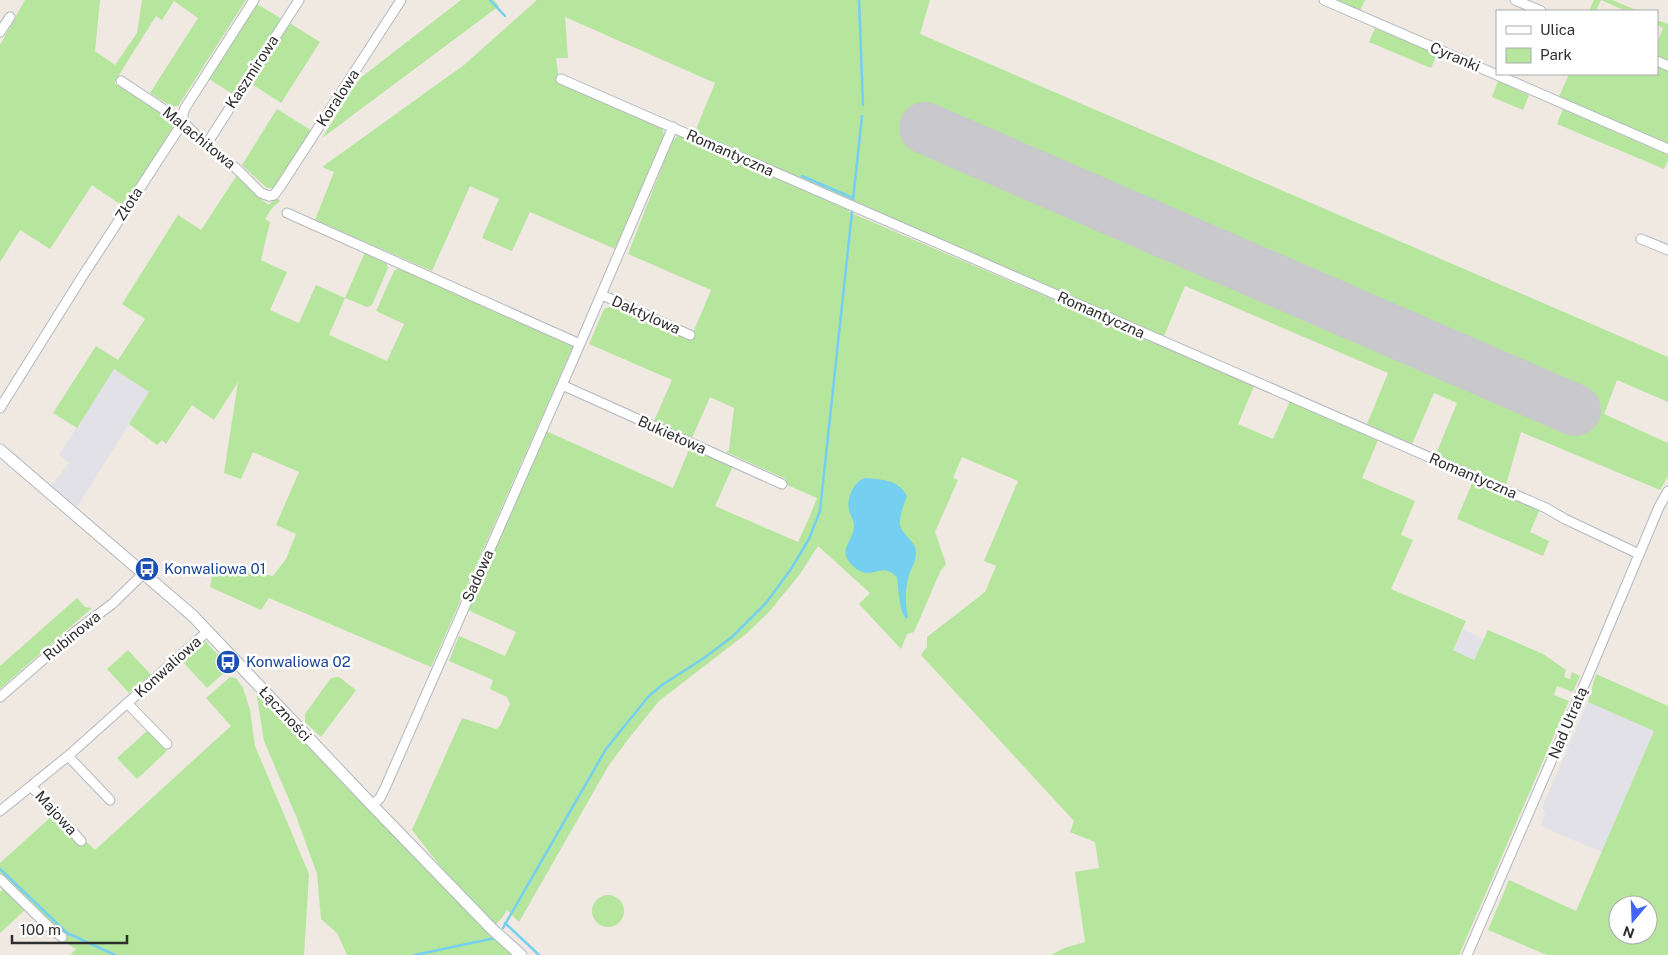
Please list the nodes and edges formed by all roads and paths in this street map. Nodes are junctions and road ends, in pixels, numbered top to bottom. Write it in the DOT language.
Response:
graph roads {
  1 [pos="254,0"];
  2 [pos="299,0"];
  3 [pos="401,0"];
  4 [pos="1324,0"];
  5 [pos="1515,0"];
  6 [pos="1540,10"];
  7 [pos="10,16"];
  8 [pos="0,32"];
  9 [pos="1496,74"];
  10 [pos="1497,75"];
  11 [pos="561,79"];
  12 [pos="122,81"];
  13 [pos="183,122"];
  14 [pos="673,127"];
  15 [pos="206,145"];
  16 [pos="1668,149"];
  17 [pos="274,194"];
  18 [pos="286,213"];
  19 [pos="1641,239"];
  20 [pos="1668,250"];
  21 [pos="602,296"];
  22 [pos="690,335"];
  23 [pos="580,344"];
  24 [pos="562,385"];
  25 [pos="0,408"];
  26 [pos="0,450"];
  27 [pos="782,484"];
  28 [pos="1668,491"];
  29 [pos="1639,554"];
  30 [pos="144,574"];
  31 [pos="208,631"];
  32 [pos="0,697"];
  33 [pos="127,703"];
  34 [pos="166,744"];
  35 [pos="68,756"];
  36 [pos="31,786"];
  37 [pos="110,800"];
  38 [pos="372,805"];
  39 [pos="0,811"];
  40 [pos="81,841"];
  41 [pos="0,879"];
  42 [pos="62,937"];
  43 [pos="521,955"];
  44 [pos="1468,955"];
  1 -- 13 [label="street, Złota"];
  2 -- 15 [label="street, Kaszmirowa"];
  3 -- 17 [label="street, Koralowa"];
  4 -- 9 [label="street, Cyranki"];
  5 -- 6 [label="street"];
  7 -- 8 [label="street"];
  10 -- 16 [label="street, Cyranki"];
  11 -- 14 [label="street, Romantyczna"];
  12 -- 13 [label="street, Malachitowa"];
  13 -- 15 [label="street, Malachitowa"];
  13 -- 25 [label="street, Złota"];
  14 -- 21 [label="street, Sadowa"];
  14 -- 29 [label="street, Romantyczna"];
  15 -- 17 [label="street, Malachitowa"];
  18 -- 23 [label="street"];
  19 -- 20 [label="street"];
  21 -- 22 [label="street, Daktylowa"];
  21 -- 23 [label="street, Sadowa"];
  23 -- 24 [label="street, Sadowa"];
  24 -- 27 [label="street, Bukietowa"];
  24 -- 38 [label="street, Sadowa"];
  26 -- 30 [label="street, Łączności"];
  28 -- 29 [label="street, Nad Utratą"];
  29 -- 44 [label="street, Nad Utratą"];
  30 -- 31 [label="street, Łączności"];
  30 -- 32 [label="street, Rubinowa"];
  31 -- 33 [label="street, Konwaliowa"];
  31 -- 38 [label="street, Łączności"];
  33 -- 34 [label="street, Konwaliowa"];
  33 -- 35 [label="street, Konwaliowa"];
  35 -- 36 [label="street, Konwaliowa"];
  35 -- 37 [label="street"];
  36 -- 39 [label="street, Konwaliowa"];
  36 -- 40 [label="street, Majowa"];
  38 -- 43 [label="street, Łączności"];
  41 -- 42 [label="street"];
}
